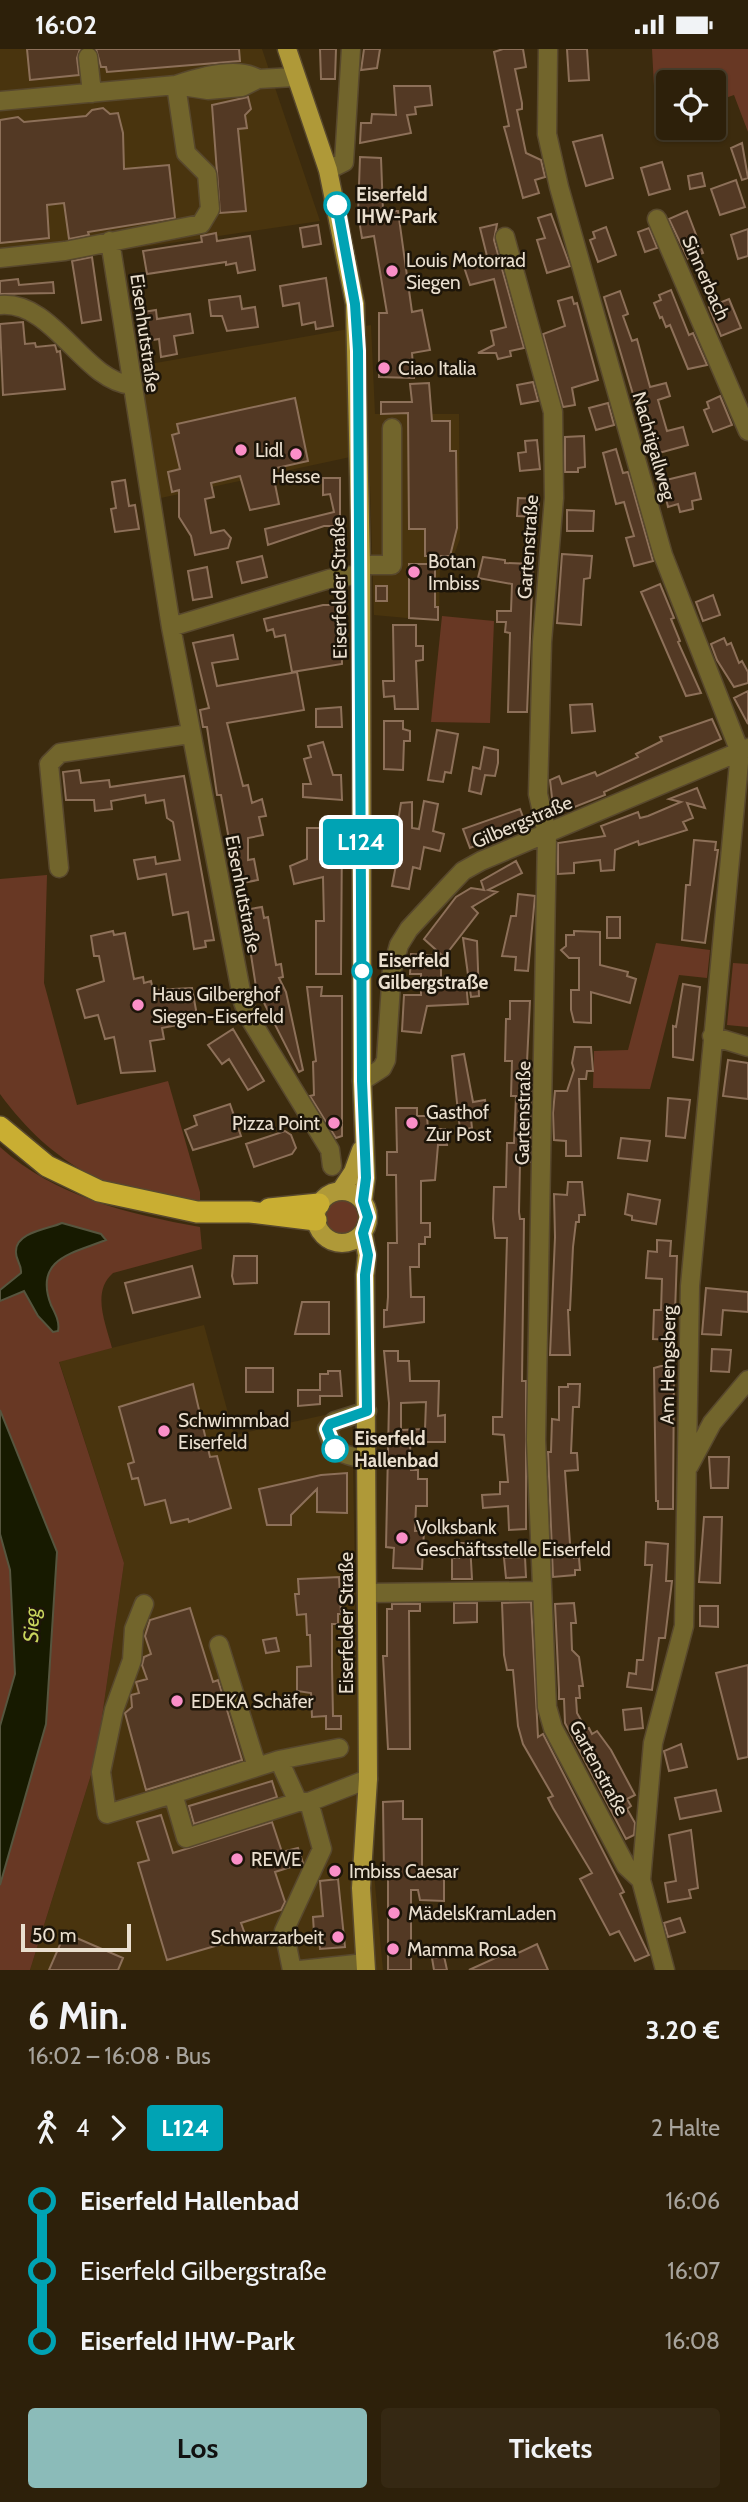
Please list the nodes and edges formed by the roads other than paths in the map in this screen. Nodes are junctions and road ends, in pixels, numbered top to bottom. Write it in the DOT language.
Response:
graph roads {
  1 [pos="287,49"];
  2 [pos="351,49"];
  3 [pos="548,49"];
  4 [pos="88,52"];
  5 [pos="295,77"];
  6 [pos="258,79"];
  7 [pos="177,85"];
  8 [pos="92,93"];
  9 [pos="0,101"];
  10 [pos="328,170"];
  11 [pos="657,219"];
  12 [pos="505,237"];
  13 [pos="111,247"];
  14 [pos="0,258"];
  15 [pos="0,305"];
  16 [pos="131,385"];
  17 [pos="392,428"];
  18 [pos="748,431"];
  19 [pos="361,569"];
  20 [pos="171,627"];
  21 [pos="190,734"];
  22 [pos="744,750"];
  23 [pos="547,834"];
  24 [pos="733,848"];
  25 [pos="60,868"];
  26 [pos="720,1038"];
  27 [pos="748,1039"];
  28 [pos="748,1047"];
  29 [pos="362,1081"];
  30 [pos="0,1127"];
  31 [pos="363,1136"];
  32 [pos="332,1166"];
  33 [pos="341,1190"];
  34 [pos="363,1201"];
  35 [pos="317,1212"];
  36 [pos="363,1233"];
  37 [pos="340,1243"];
  38 [pos="365,1275"];
  39 [pos="748,1380"];
  40 [pos="367,1411"];
  41 [pos="367,1459"];
  42 [pos="688,1469"];
  43 [pos="541,1591"];
  44 [pos="367,1593"];
  45 [pos="144,1604"];
  46 [pos="219,1645"];
  47 [pos="339,1748"];
  48 [pos="279,1760"];
  49 [pos="257,1767"];
  50 [pos="368,1779"];
  51 [pos="173,1794"];
  52 [pos="303,1802"];
  53 [pos="641,1880"];
  54 [pos="366,1966"];
  55 [pos="292,1970"];
  56 [pos="300,1970"];
  57 [pos="665,1970"];
  1 -- 5 [label="main road, Eiserfelder Straße"];
  2 -- 10 [label="street"];
  3 -- 22 [label="street, Nachtigallweg"];
  4 -- 8 [label="street"];
  5 -- 6 [label="street"];
  5 -- 10 [label="main road, Eiserfelder Straße"];
  6 -- 7 [label="street"];
  6 -- 7 [label="street"];
  7 -- 8 [label="street"];
  7 -- 13 [label="street"];
  8 -- 9 [label="street"];
  10 -- 19 [label="main road, Eiserfelder Straße"];
  11 -- 18 [label="street, Sinnerbach"];
  12 -- 23 [label="street, Gartenstraße"];
  13 -- 14 [label="street"];
  13 -- 16 [label="street, Eisenhutstraße"];
  15 -- 16 [label="street"];
  16 -- 20 [label="street, Eisenhutstraße"];
  17 -- 19 [label="street"];
  19 -- 20 [label="street"];
  19 -- 29 [label="main road, Eiserfelder Straße"];
  20 -- 21 [label="street, Eisenhutstraße"];
  21 -- 25 [label="street"];
  21 -- 32 [label="street, Eisenhutstraße"];
  22 -- 23 [label="street, Gilbergstraße"];
  22 -- 24 [label="street, Nachtigallweg"];
  23 -- 29 [label="street, Gilbergstraße"];
  23 -- 43 [label="street, Gartenstraße"];
  24 -- 26 [label="street, Am Hengsberg"];
  26 -- 27 [label="street"];
  26 -- 28 [label="street"];
  26 -- 42 [label="street, Am Hengsberg"];
  29 -- 31 [label="main road, Eiserfelder Straße"];
  30 -- 35 [label="highway"];
  31 -- 33 [label="main road, Eiserfelder Straße"];
  31 -- 34 [label="main road, Eiserfelder Straße"];
  33 -- 34 [label="main road"];
  33 -- 35 [label="main road, Eiserfelder Straße"];
  34 -- 36 [label="main road, Eiserfelder Straße"];
  35 -- 37 [label="main road"];
  36 -- 37 [label="main road"];
  36 -- 38 [label="main road, Eiserfelder Straße"];
  37 -- 38 [label="main road"];
  38 -- 40 [label="main road, Eiserfelder Straße"];
  39 -- 42 [label="street"];
  40 -- 41 [label="main road, Eiserfelder Straße"];
  40 -- 41 [label="street"];
  41 -- 44 [label="main road, Eiserfelder Straße"];
  42 -- 53 [label="street, Am Hengsberg"];
  43 -- 44 [label="street"];
  43 -- 53 [label="street, Gartenstraße"];
  44 -- 50 [label="main road, Eiserfelder Straße"];
  45 -- 51 [label="street"];
  46 -- 49 [label="street"];
  47 -- 48 [label="street"];
  48 -- 49 [label="street"];
  48 -- 52 [label="street"];
  49 -- 51 [label="street"];
  50 -- 52 [label="street"];
  50 -- 54 [label="main road, Eiserfelder Straße"];
  51 -- 52 [label="street"];
  52 -- 55 [label="street"];
  53 -- 57 [label="street, Gartenstraße"];
  54 -- 56 [label="street"];
}
